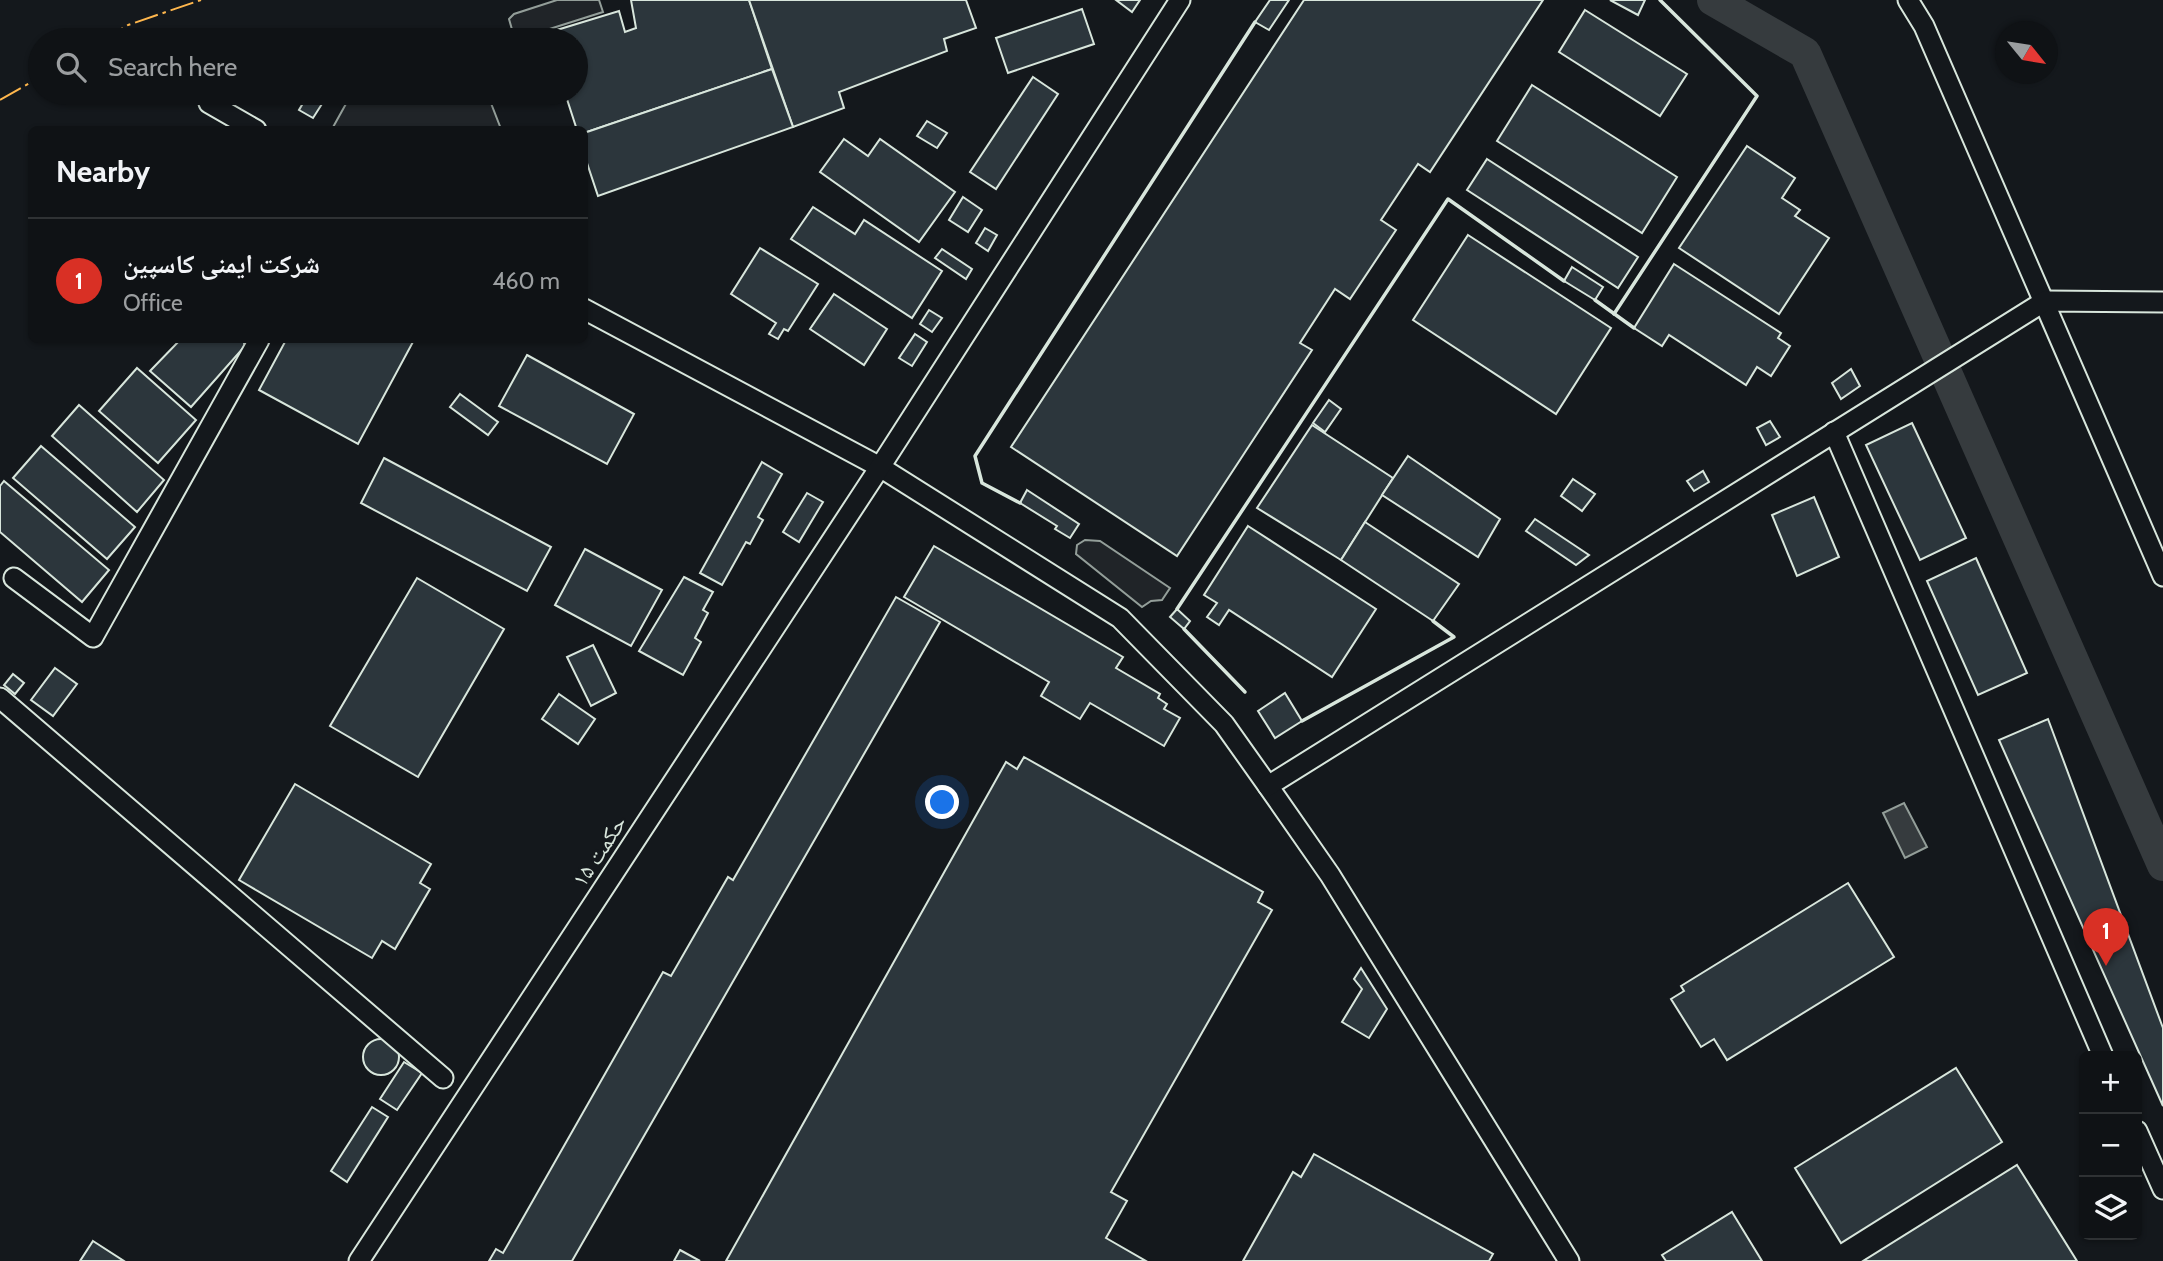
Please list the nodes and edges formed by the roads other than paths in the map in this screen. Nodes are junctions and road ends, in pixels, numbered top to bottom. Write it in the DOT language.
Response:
graph roads {
  1 [pos="1180,0"];
  2 [pos="1908,0"];
  3 [pos="212,105"];
  4 [pos="249,126"];
  5 [pos="2045,301"];
  6 [pos="2163,302"];
  7 [pos="588,311"];
  8 [pos="257,343"];
  9 [pos="1835,432"];
  10 [pos="880,467"];
  11 [pos="2154,530"];
  12 [pos="2163,576"];
  13 [pos="14,578"];
  14 [pos="0,698"];
  15 [pos="1268,786"];
  16 [pos="2101,1051"];
  17 [pos="443,1078"];
  18 [pos="2142,1142"];
  19 [pos="2163,1189"];
  20 [pos="359,1261"];
  21 [pos="1569,1261"];
  1 -- 10 [label="street, حکمت ۱۵"];
  2 -- 5 [label="street"];
  3 -- 4 [label="street"];
  5 -- 6 [label="street"];
  5 -- 9 [label="street"];
  5 -- 11 [label="street"];
  7 -- 10 [label="street"];
  8 -- 13 [label="street"];
  9 -- 15 [label="street"];
  9 -- 16 [label="street"];
  10 -- 15 [label="street"];
  10 -- 20 [label="street, حکمت ۱۵"];
  11 -- 12 [label="street"];
  14 -- 17 [label="street"];
  15 -- 21 [label="street"];
  18 -- 19 [label="street"];
}
